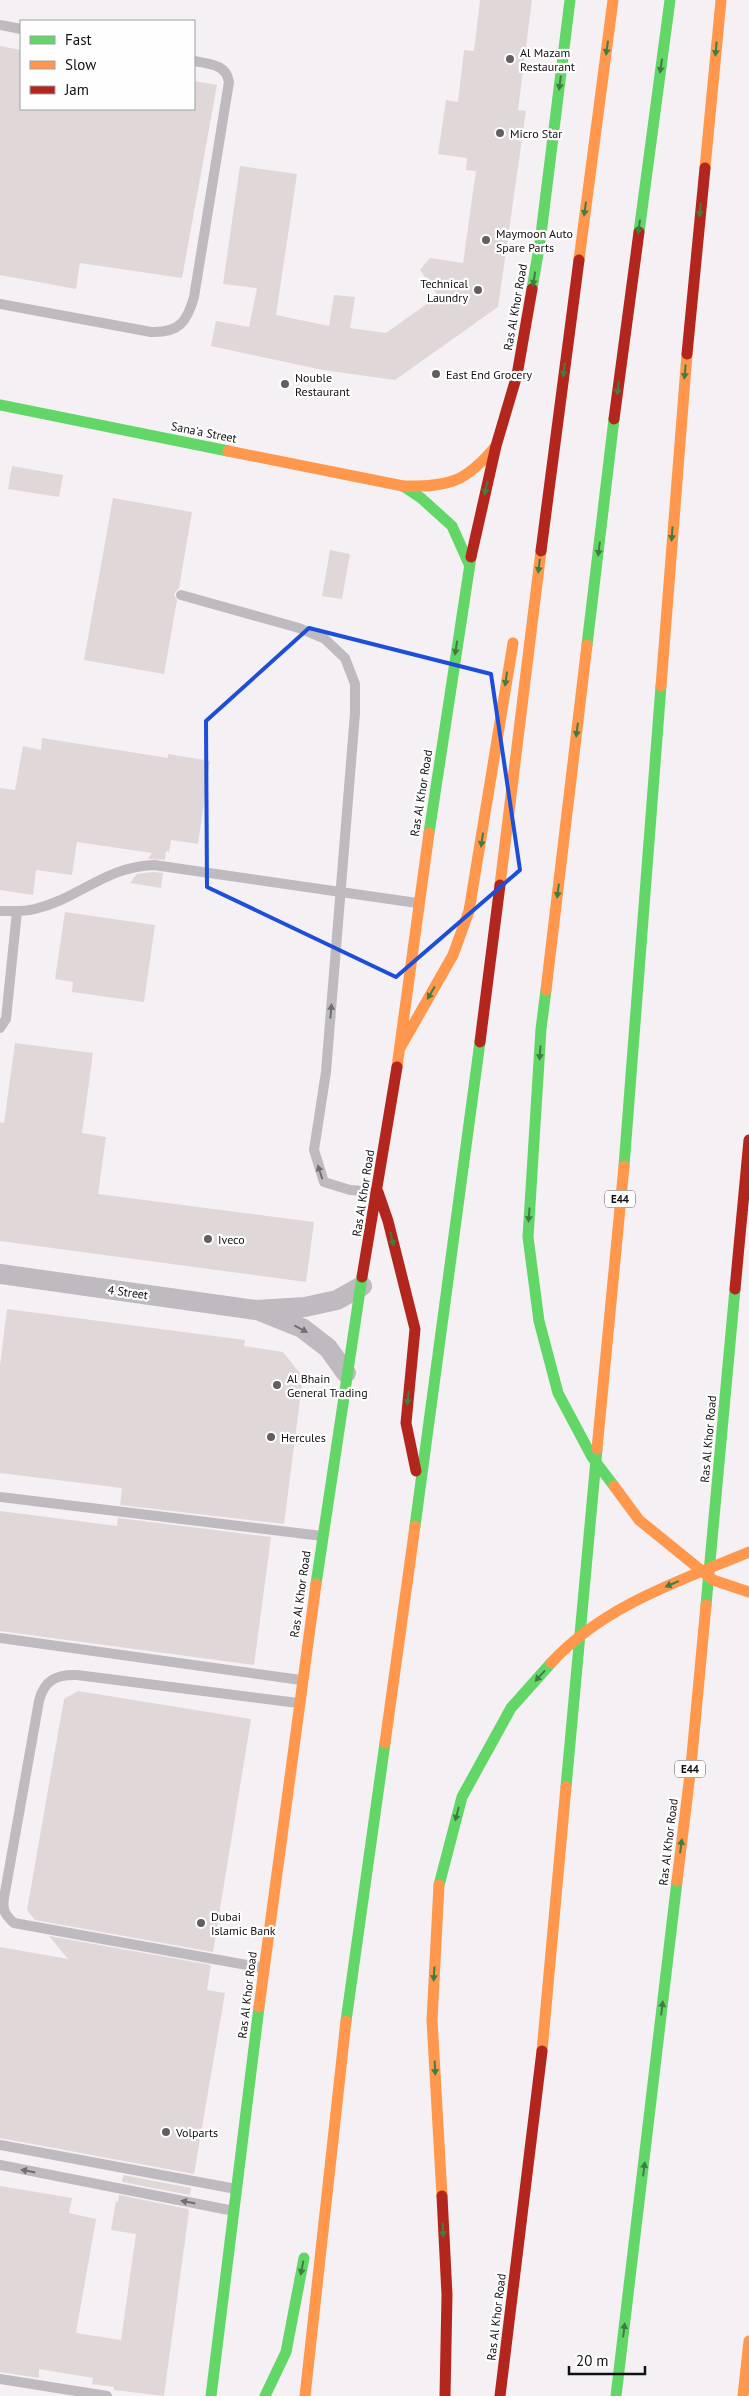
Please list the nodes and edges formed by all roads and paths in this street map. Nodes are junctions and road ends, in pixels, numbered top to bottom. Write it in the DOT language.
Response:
graph roads {
  1 [pos="570,0"];
  2 [pos="613,0"];
  3 [pos="670,0"];
  4 [pos="721,0"];
  5 [pos="0,25"];
  6 [pos="20,29"];
  7 [pos="195,61"];
  8 [pos="0,304"];
  9 [pos="0,405"];
  10 [pos="557,426"];
  11 [pos="496,446"];
  12 [pos="403,486"];
  13 [pos="469,564"];
  14 [pos="525,584"];
  15 [pos="181,595"];
  16 [pos="515,632"];
  17 [pos="342,893"];
  18 [pos="418,903"];
  19 [pos="0,911"];
  20 [pos="17,911"];
  21 [pos="0,1028"];
  22 [pos="400,1048"];
  23 [pos="749,1140"];
  24 [pos="378,1192"];
  25 [pos="0,1274"];
  26 [pos="362,1286"];
  27 [pos="256,1310"];
  28 [pos="346,1373"];
  29 [pos="420,1492"];
  30 [pos="0,1497"];
  31 [pos="323,1536"];
  32 [pos="749,1552"];
  33 [pos="749,1592"];
  34 [pos="0,1638"];
  35 [pos="302,1680"];
  36 [pos="299,1703"];
  37 [pos="264,1968"];
  38 [pos="342,2048"];
  39 [pos="0,2145"];
  40 [pos="0,2165"];
  41 [pos="237,2189"];
  42 [pos="314,2205"];
  43 [pos="235,2211"];
  44 [pos="306,2244"];
  45 [pos="749,2341"];
  46 [pos="0,2379"];
  47 [pos="107,2396"];
  48 [pos="211,2396"];
  49 [pos="265,2396"];
  50 [pos="305,2396"];
  51 [pos="445,2396"];
  52 [pos="500,2396"];
  53 [pos="616,2396"];
  54 [pos="743,2396"];
  1 -- 11 [label="main road, Ras Al Khor Road, one-way"];
  2 -- 10 [label="main road, one-way"];
  3 -- 33 [label="main road, one-way"];
  4 -- 52 [label="main road, Ras Al Khor Road / E44, one-way"];
  5 -- 6 [label="lane"];
  7 -- 8 [label="lane"];
  9 -- 12 [label="main road, Sana'a Street"];
  10 -- 14 [label="main road"];
  10 -- 29 [label="main road, one-way"];
  11 -- 12 [label="main road, Sana'a Street"];
  11 -- 13 [label="main road, Ras Al Khor Road, one-way"];
  12 -- 13 [label="main road, Sana'a Street"];
  13 -- 18 [label="main road, Ras Al Khor Road, one-way"];
  15 -- 17 [label="lane"];
  16 -- 22 [label="main road, one-way"];
  17 -- 18 [label="lane"];
  17 -- 20 [label="lane"];
  24 -- 17 [label="lane, one-way"];
  18 -- 22 [label="main road, Ras Al Khor Road"];
  19 -- 20 [label="lane"];
  20 -- 21 [label="lane"];
  22 -- 24 [label="main road, Ras Al Khor Road"];
  53 -- 23 [label="main road, Ras Al Khor Road / E44, one-way"];
  24 -- 26 [label="main road, Ras Al Khor Road"];
  24 -- 29 [label="main road, one-way"];
  25 -- 27 [label="street, 4 Street"];
  26 -- 27 [label="street, 4 Street"];
  26 -- 28 [label="main road, Ras Al Khor Road"];
  27 -- 28 [label="street, 4 Street, one-way"];
  28 -- 31 [label="main road, Ras Al Khor Road"];
  29 -- 38 [label="main road"];
  30 -- 31 [label="lane"];
  31 -- 35 [label="main road, Ras Al Khor Road"];
  32 -- 51 [label="main road, one-way"];
  34 -- 35 [label="lane"];
  35 -- 36 [label="main road, Ras Al Khor Road"];
  36 -- 37 [label="main road, Ras Al Khor Road"];
  36 -- 37 [label="lane"];
  37 -- 41 [label="main road, Ras Al Khor Road"];
  38 -- 42 [label="main road"];
  38 -- 50 [label="main road"];
  39 -- 41 [label="lane"];
  43 -- 40 [label="lane, one-way"];
  41 -- 43 [label="main road, Ras Al Khor Road"];
  43 -- 48 [label="main road, Ras Al Khor Road"];
  44 -- 49 [label="main road, one-way"];
  45 -- 54 [label="main road"];
  46 -- 47 [label="lane"];
}
